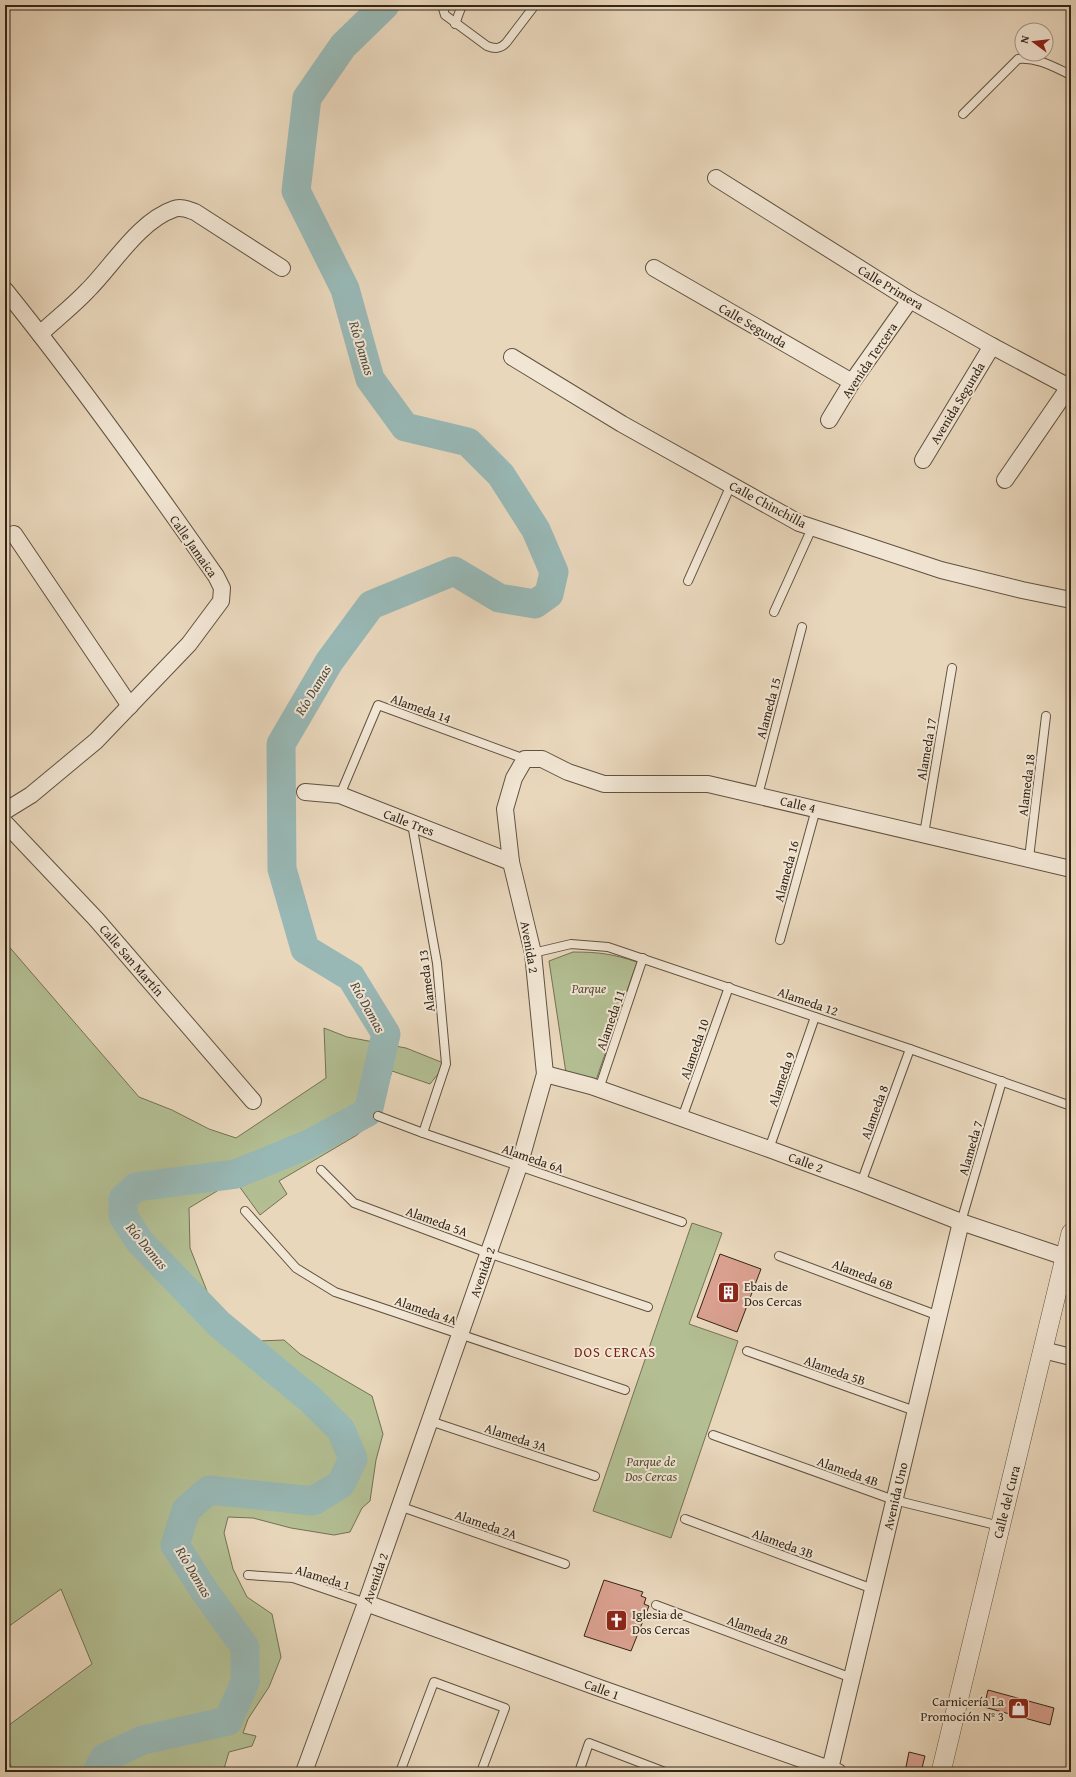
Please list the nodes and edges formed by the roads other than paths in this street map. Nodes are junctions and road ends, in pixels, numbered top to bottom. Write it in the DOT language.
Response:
graph roads {
  1 [pos="442,5"];
  2 [pos="462,5"];
  3 [pos="536,5"];
  4 [pos="455,24"];
  5 [pos="1071,75"];
  6 [pos="963,114"];
  7 [pos="716,178"];
  8 [pos="282,268"];
  9 [pos="654,268"];
  10 [pos="5,290"];
  11 [pos="910,300"];
  12 [pos="40,334"];
  13 [pos="992,346"];
  14 [pos="512,357"];
  15 [pos="852,382"];
  16 [pos="1070,388"];
  17 [pos="829,420"];
  18 [pos="923,460"];
  19 [pos="1005,480"];
  20 [pos="731,485"];
  21 [pos="812,528"];
  22 [pos="14,534"];
  23 [pos="688,580"];
  24 [pos="1071,600"];
  25 [pos="774,612"];
  26 [pos="802,627"];
  27 [pos="952,668"];
  28 [pos="130,706"];
  29 [pos="1046,716"];
  30 [pos="525,759"];
  31 [pos="305,792"];
  32 [pos="340,795"];
  33 [pos="758,795"];
  34 [pos="816,809"];
  35 [pos="5,811"];
  36 [pos="5,823"];
  37 [pos="412,824"];
  38 [pos="924,834"];
  39 [pos="1030,858"];
  40 [pos="511,862"];
  41 [pos="1071,868"];
  42 [pos="780,940"];
  43 [pos="533,953"];
  44 [pos="643,958"];
  45 [pos="729,987"];
  46 [pos="815,1017"];
  47 [pos="910,1049"];
  48 [pos="546,1074"];
  49 [pos="1002,1081"];
  50 [pos="599,1089"];
  51 [pos="253,1101"];
  52 [pos="1071,1106"];
  53 [pos="378,1116"];
  54 [pos="682,1118"];
  55 [pos="423,1133"];
  56 [pos="769,1149"];
  57 [pos="519,1166"];
  58 [pos="321,1170"];
  59 [pos="861,1183"];
  60 [pos="245,1211"];
  61 [pos="682,1222"];
  62 [pos="961,1222"];
  63 [pos="1071,1233"];
  64 [pos="488,1253"];
  65 [pos="779,1256"];
  66 [pos="1065,1257"];
  67 [pos="648,1307"];
  68 [pos="939,1316"];
  69 [pos="460,1335"];
  70 [pos="1043,1350"];
  71 [pos="747,1351"];
  72 [pos="1071,1357"];
  73 [pos="625,1390"];
  74 [pos="916,1412"];
  75 [pos="430,1421"];
  76 [pos="713,1435"];
  77 [pos="595,1476"];
  78 [pos="894,1500"];
  79 [pos="399,1506"];
  80 [pos="685,1519"];
  81 [pos="1000,1526"];
  82 [pos="565,1564"];
  83 [pos="248,1575"];
  84 [pos="873,1589"];
  85 [pos="366,1603"];
  86 [pos="656,1605"];
  87 [pos="852,1678"];
  88 [pos="834,1771"];
  89 [pos="304,1772"];
  90 [pos="400,1772"];
  91 [pos="481,1772"];
  92 [pos="579,1772"];
  93 [pos="665,1772"];
  94 [pos="941,1772"];
  1 -- 4 [label="lane"];
  2 -- 4 [label="lane"];
  3 -- 4 [label="lane"];
  5 -- 6 [label="lane"];
  7 -- 11 [label="street, Calle Primera"];
  8 -- 12 [label="street"];
  9 -- 15 [label="street, Calle Segunda"];
  10 -- 12 [label="street, Calle Jamaica"];
  11 -- 13 [label="street, Calle Primera"];
  11 -- 15 [label="street, Avenida Tercera"];
  12 -- 28 [label="street, Calle Jamaica"];
  13 -- 16 [label="street, Calle Primera"];
  13 -- 18 [label="street, Avenida Segunda"];
  14 -- 20 [label="street, Calle Chinchilla"];
  15 -- 17 [label="street, Avenida Tercera"];
  16 -- 19 [label="street"];
  20 -- 21 [label="street, Calle Chinchilla"];
  20 -- 23 [label="lane"];
  21 -- 24 [label="street, Calle Chinchilla"];
  21 -- 25 [label="lane"];
  22 -- 28 [label="street"];
  26 -- 33 [label="lane, Alameda 15"];
  27 -- 38 [label="lane, Alameda 17"];
  28 -- 35 [label="street, Calle Jamaica"];
  29 -- 39 [label="lane, Alameda 18"];
  30 -- 32 [label="lane, Alameda 14"];
  30 -- 33 [label="street, Calle 4"];
  30 -- 40 [label="street, Avenida 2"];
  31 -- 32 [label="street, Calle Tres"];
  32 -- 37 [label="street, Calle Tres"];
  33 -- 34 [label="street, Calle 4"];
  34 -- 38 [label="street, Calle 4"];
  34 -- 42 [label="lane, Alameda 16"];
  36 -- 51 [label="street, Calle San Martín"];
  37 -- 40 [label="street, Calle Tres"];
  37 -- 55 [label="lane, Alameda 13"];
  38 -- 39 [label="street, Calle 4"];
  39 -- 41 [label="street, Calle 4"];
  40 -- 43 [label="street, Avenida 2"];
  43 -- 44 [label="lane, Alameda 12"];
  43 -- 48 [label="street, Avenida 2"];
  44 -- 45 [label="lane, Alameda 12"];
  44 -- 50 [label="lane, Alameda 11"];
  45 -- 46 [label="lane, Alameda 12"];
  45 -- 54 [label="lane, Alameda 10"];
  46 -- 47 [label="lane, Alameda 12"];
  46 -- 56 [label="lane, Alameda 9"];
  47 -- 49 [label="lane, Alameda 12"];
  47 -- 59 [label="lane, Alameda 8"];
  48 -- 50 [label="street, Calle 2"];
  48 -- 57 [label="street, Avenida 2"];
  49 -- 52 [label="lane, Alameda 12"];
  49 -- 62 [label="lane, Alameda 7"];
  50 -- 54 [label="street, Calle 2"];
  53 -- 55 [label="lane, Alameda 6A"];
  54 -- 56 [label="street, Calle 2"];
  55 -- 57 [label="lane, Alameda 6A"];
  56 -- 59 [label="street, Calle 2"];
  57 -- 61 [label="lane, Alameda 6A"];
  57 -- 64 [label="street, Avenida 2"];
  58 -- 64 [label="lane, Alameda 5A"];
  59 -- 62 [label="street, Calle 2"];
  60 -- 69 [label="lane, Alameda 4A"];
  62 -- 66 [label="street, Calle 2"];
  62 -- 68 [label="street, Avenida Uno"];
  63 -- 66 [label="street, Calle del Cura"];
  64 -- 67 [label="lane, Alameda 5A"];
  64 -- 69 [label="street, Avenida 2"];
  65 -- 68 [label="lane, Alameda 6B"];
  66 -- 70 [label="street, Calle del Cura"];
  68 -- 74 [label="street, Avenida Uno"];
  69 -- 73 [label="lane, Alameda 4A"];
  69 -- 75 [label="street, Avenida 2"];
  70 -- 72 [label="street"];
  70 -- 81 [label="street, Calle del Cura"];
  71 -- 74 [label="lane, Alameda 5B"];
  74 -- 78 [label="street, Avenida Uno"];
  75 -- 77 [label="lane, Alameda 3A"];
  75 -- 79 [label="street, Avenida 2"];
  76 -- 78 [label="lane, Alameda 4B"];
  78 -- 81 [label="lane, Alameda 4B"];
  78 -- 84 [label="street, Avenida Uno"];
  79 -- 82 [label="lane, Alameda 2A"];
  79 -- 85 [label="street, Avenida 2"];
  80 -- 84 [label="lane, Alameda 3B"];
  81 -- 94 [label="street, Calle del Cura"];
  83 -- 85 [label="lane, Alameda 1"];
  84 -- 87 [label="street, Avenida Uno"];
  85 -- 88 [label="street, Calle 1"];
  85 -- 89 [label="street, Avenida 2"];
  86 -- 87 [label="lane, Alameda 2B"];
  87 -- 88 [label="street, Avenida Uno"];
  90 -- 91 [label="lane"];
  92 -- 93 [label="lane"];
}
